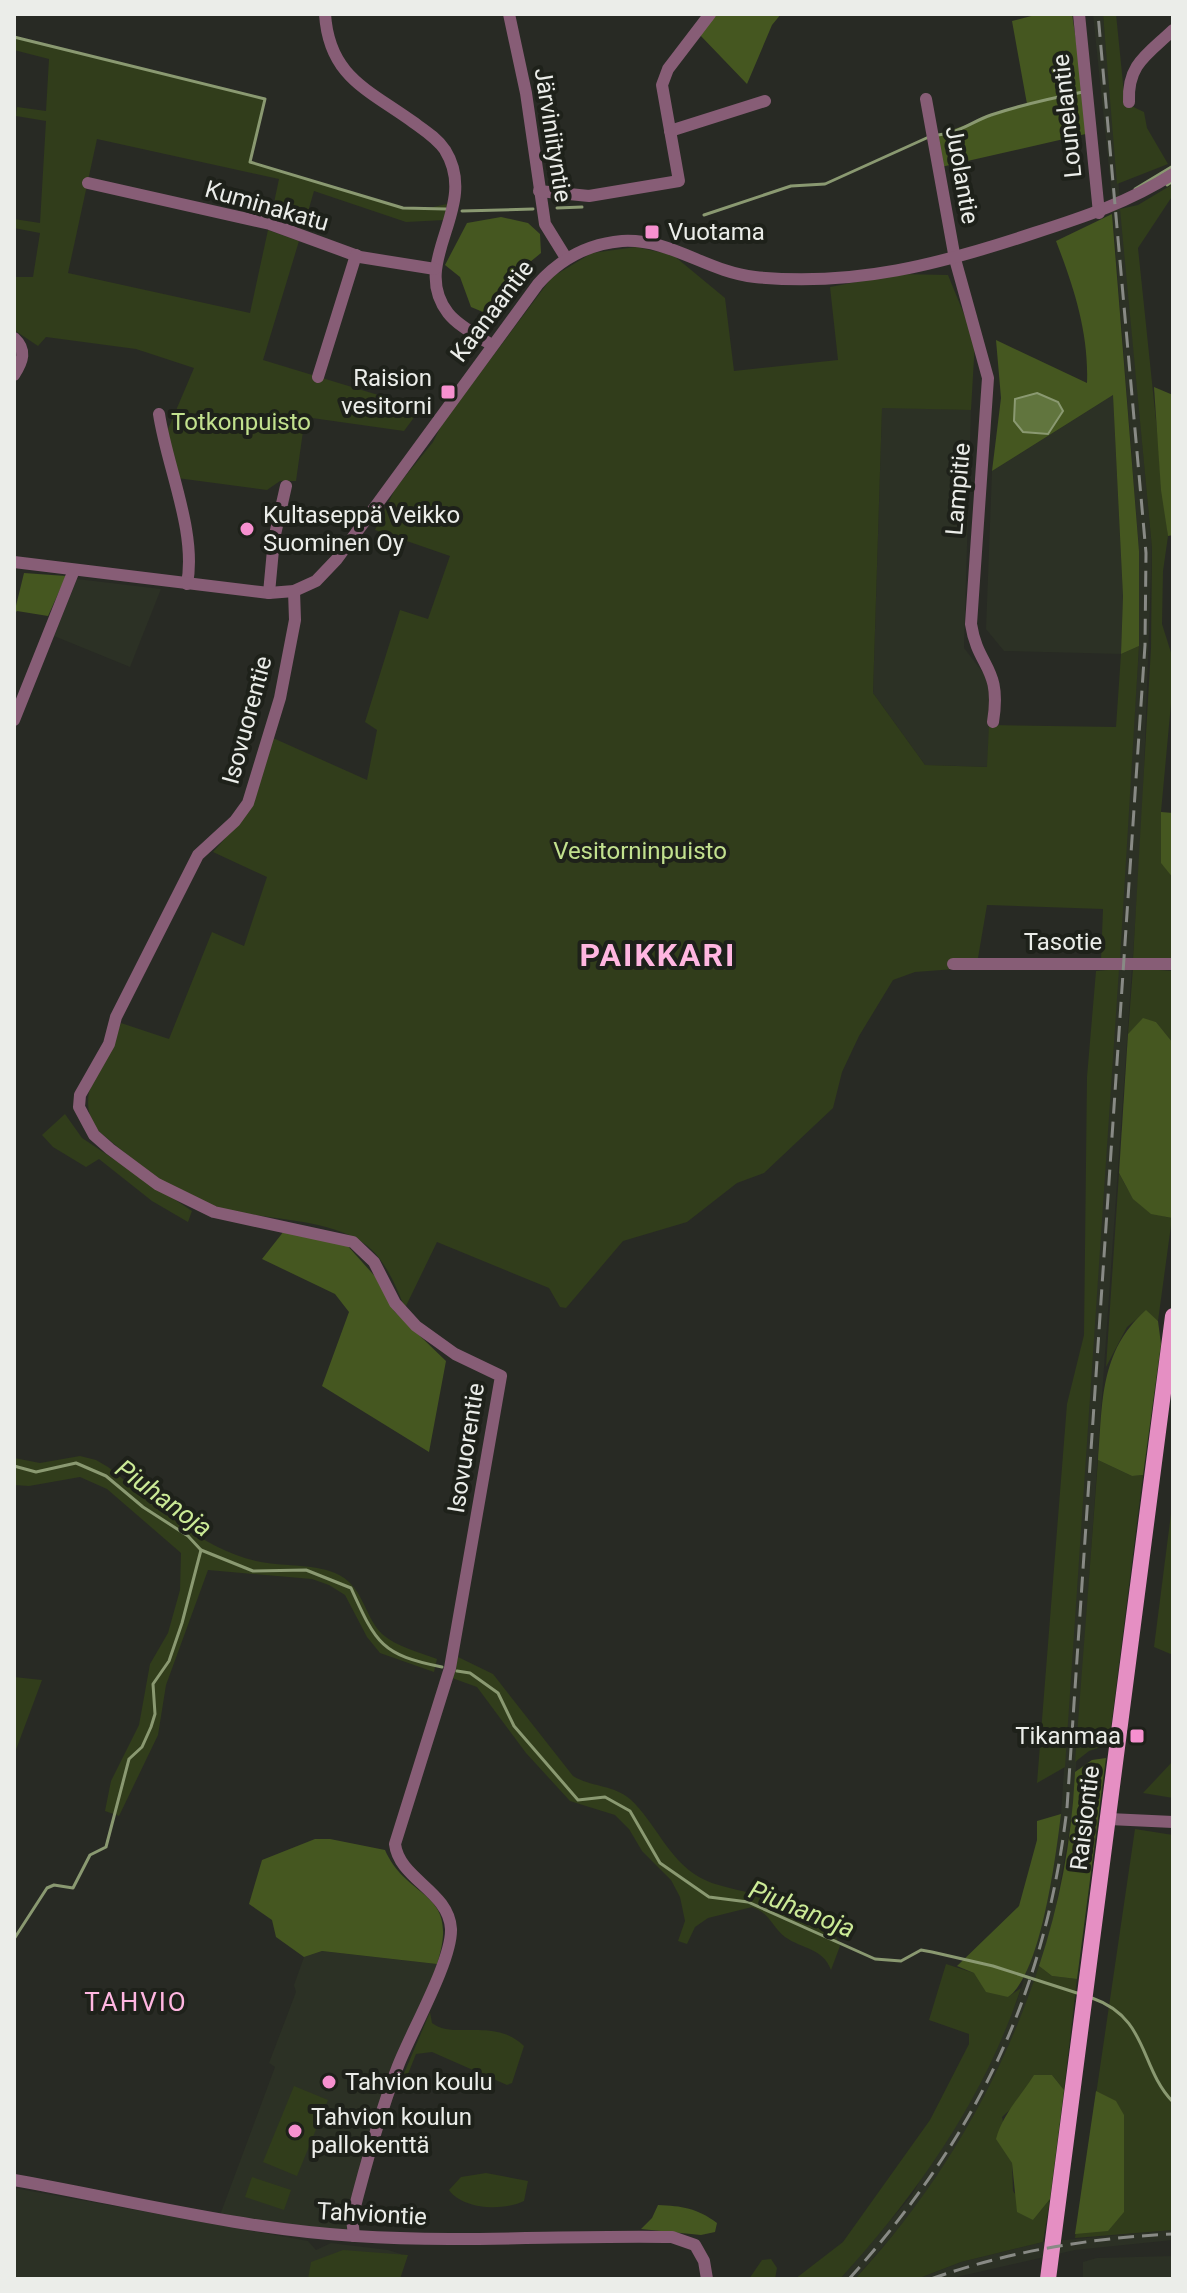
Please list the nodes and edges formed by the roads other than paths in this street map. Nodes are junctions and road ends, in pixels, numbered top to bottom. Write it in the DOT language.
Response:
graph roads {
  1 [pos="325,14"];
  2 [pos="509,14"];
  3 [pos="710,14"];
  4 [pos="1079,14"];
  5 [pos="1173,30"];
  6 [pos="926,99"];
  7 [pos="765,101"];
  8 [pos="1129,102"];
  9 [pos="670,131"];
  10 [pos="1173,174"];
  11 [pos="88,183"];
  12 [pos="539,191"];
  13 [pos="1099,213"];
  14 [pos="356,255"];
  15 [pos="566,258"];
  16 [pos="955,259"];
  17 [pos="435,269"];
  18 [pos="14,338"];
  19 [pos="492,345"];
  20 [pos="14,375"];
  21 [pos="318,377"];
  22 [pos="159,414"];
  23 [pos="286,486"];
  24 [pos="14,562"];
  25 [pos="74,570"];
  26 [pos="187,584"];
  27 [pos="294,591"];
  28 [pos="269,593"];
  29 [pos="14,720"];
  30 [pos="993,722"];
  31 [pos="953,964"];
  32 [pos="1173,964"];
  33 [pos="1173,1316"];
  34 [pos="1109,1819"];
  35 [pos="1173,1822"];
  36 [pos="14,2180"];
  37 [pos="354,2236"];
  38 [pos="707,2279"];
  39 [pos="1048,2279"];
  1 -- 17 [label="street"];
  2 -- 12 [label="street, Järviniityntie"];
  3 -- 9 [label="street"];
  4 -- 13 [label="street, Lounelantie"];
  5 -- 8 [label="street"];
  6 -- 16 [label="street, Juolantie"];
  7 -- 9 [label="street"];
  9 -- 12 [label="street"];
  10 -- 13 [label="street, Kaanaantie"];
  11 -- 14 [label="street, Kuminakatu"];
  12 -- 15 [label="street, Järviniityntie"];
  13 -- 16 [label="street, Kaanaantie"];
  14 -- 17 [label="street, Kuminakatu"];
  14 -- 21 [label="street"];
  15 -- 16 [label="street, Kaanaantie"];
  15 -- 19 [label="street, Kaanaantie"];
  16 -- 30 [label="street, Lampitie"];
  17 -- 19 [label="street"];
  18 -- 20 [label="street"];
  19 -- 27 [label="street, Kaanaantie"];
  22 -- 26 [label="street"];
  23 -- 28 [label="street"];
  24 -- 25 [label="street, Kaanaantie"];
  25 -- 26 [label="street, Kaanaantie"];
  25 -- 29 [label="street"];
  26 -- 28 [label="street, Kaanaantie"];
  27 -- 28 [label="street, Kaanaantie"];
  27 -- 37 [label="street, Isovuorentie"];
  31 -- 32 [label="street, Tasotie"];
  33 -- 34 [label="main road, Raisiontie"];
  34 -- 35 [label="street"];
  34 -- 39 [label="main road, Raisiontie"];
  36 -- 37 [label="street, Tahviontie"];
  37 -- 38 [label="street, Tahviontie"];
}
